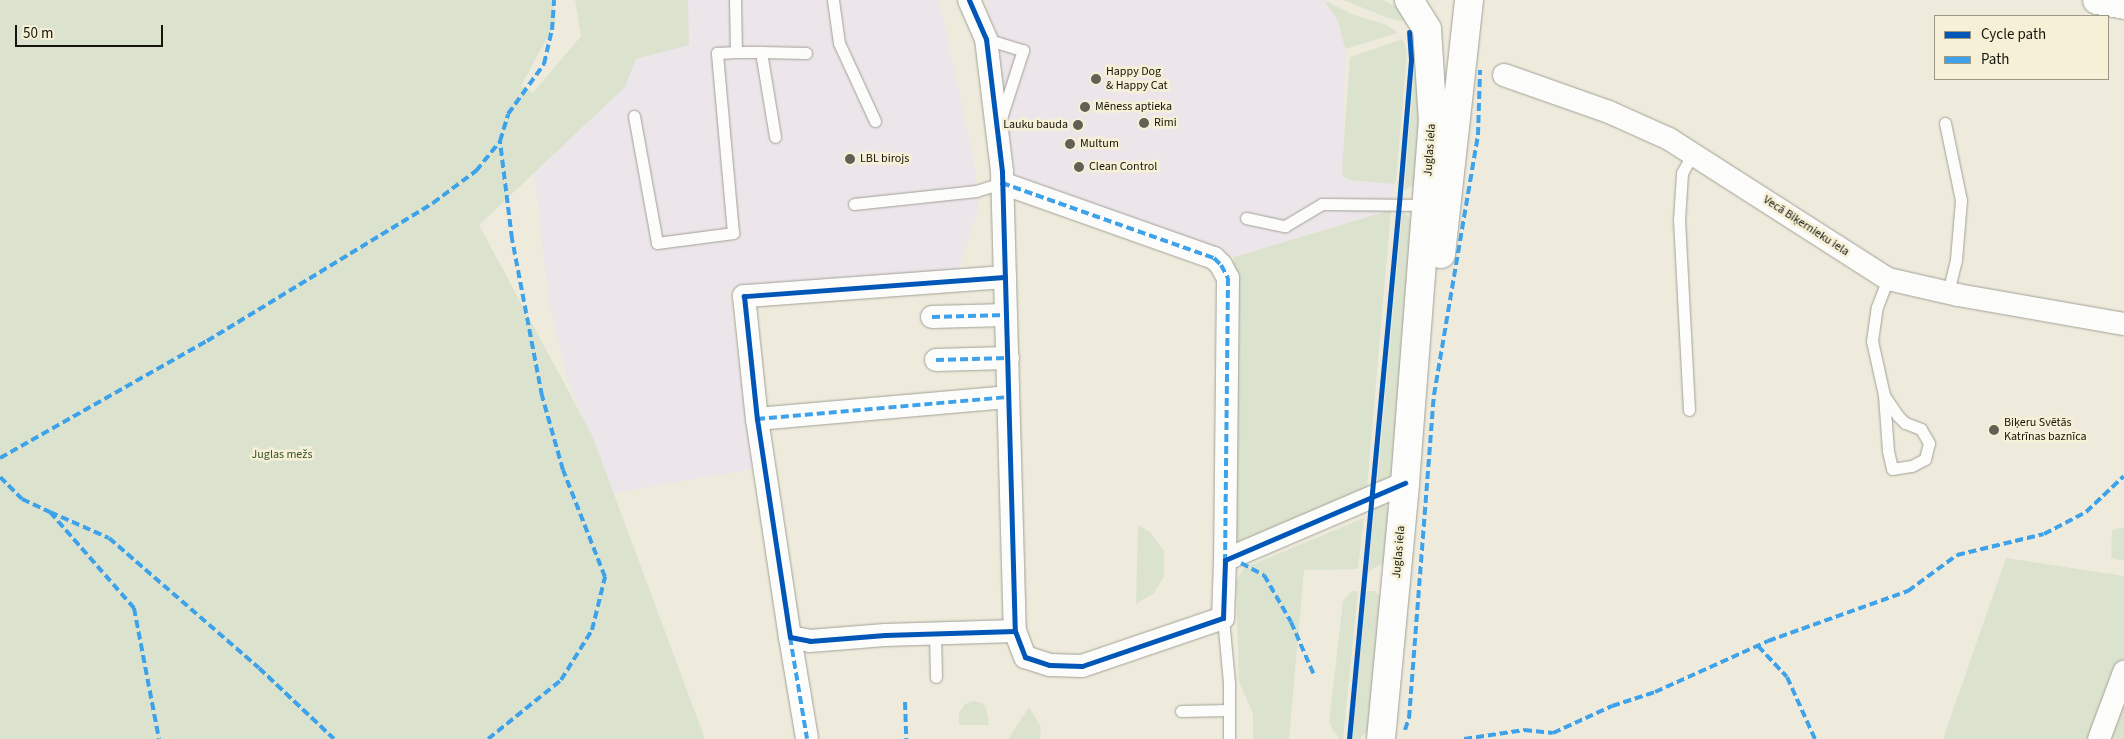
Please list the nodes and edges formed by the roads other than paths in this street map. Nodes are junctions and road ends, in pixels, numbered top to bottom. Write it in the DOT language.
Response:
graph roads {
  1 [pos="735,0"];
  2 [pos="833,0"];
  3 [pos="971,0"];
  4 [pos="1409,0"];
  5 [pos="1451,0"];
  6 [pos="1470,0"];
  7 [pos="2097,0"];
  8 [pos="2124,5"];
  9 [pos="986,39"];
  10 [pos="736,52"];
  11 [pos="761,52"];
  12 [pos="806,53"];
  13 [pos="1504,75"];
  14 [pos="1456,103"];
  15 [pos="634,116"];
  16 [pos="875,121"];
  17 [pos="1945,123"];
  18 [pos="997,128"];
  19 [pos="775,137"];
  20 [pos="1693,153"];
  21 [pos="1002,182"];
  22 [pos="854,204"];
  23 [pos="1426,205"];
  24 [pos="1246,218"];
  25 [pos="1006,277"];
  26 [pos="1888,279"];
  27 [pos="1948,293"];
  28 [pos="1006,315"];
  29 [pos="932,317"];
  30 [pos="2124,324"];
  31 [pos="1008,358"];
  32 [pos="936,360"];
  33 [pos="1415,365"];
  34 [pos="1884,395"];
  35 [pos="1007,397"];
  36 [pos="1689,410"];
  37 [pos="757,419"];
  38 [pos="1405,483"];
  39 [pos="1225,560"];
  40 [pos="1223,618"];
  41 [pos="1015,631"];
  42 [pos="934,634"];
  43 [pos="790,637"];
  44 [pos="2124,672"];
  45 [pos="936,676"];
  46 [pos="1229,710"];
  47 [pos="1181,711"];
  48 [pos="807,739"];
  49 [pos="1229,739"];
  50 [pos="1381,739"];
  51 [pos="2099,739"];
  1 -- 10 [label="lane"];
  2 -- 16 [label="lane"];
  3 -- 9 [label="street"];
  4 -- 23 [label="main road, Juglas iela"];
  5 -- 14 [label="main road, Juglas iela"];
  6 -- 14 [label="main road, Juglas iela"];
  7 -- 8 [label="main road"];
  9 -- 18 [label="street"];
  9 -- 18 [label="lane"];
  10 -- 11 [label="lane"];
  10 -- 15 [label="lane"];
  11 -- 12 [label="lane"];
  11 -- 19 [label="lane"];
  13 -- 20 [label="street, Vecā Biķernieku iela"];
  14 -- 33 [label="main road, Juglas iela"];
  17 -- 27 [label="lane"];
  18 -- 21 [label="street"];
  20 -- 26 [label="street, Vecā Biķernieku iela"];
  20 -- 36 [label="lane"];
  21 -- 22 [label="lane"];
  21 -- 25 [label="street"];
  21 -- 39 [label="street"];
  23 -- 24 [label="lane"];
  23 -- 33 [label="main road, Juglas iela"];
  25 -- 28 [label="street"];
  25 -- 37 [label="street"];
  26 -- 27 [label="street, Vecā Biķernieku iela"];
  26 -- 34 [label="lane"];
  27 -- 30 [label="street, Vecā Biķernieku iela"];
  28 -- 29 [label="street"];
  28 -- 31 [label="street"];
  31 -- 32 [label="street"];
  31 -- 35 [label="street"];
  33 -- 38 [label="main road, Juglas iela"];
  34 -- 34 [label="lane"];
  35 -- 37 [label="street"];
  35 -- 41 [label="street"];
  37 -- 43 [label="street"];
  38 -- 39 [label="street"];
  38 -- 50 [label="main road, Juglas iela"];
  39 -- 40 [label="street"];
  40 -- 41 [label="street"];
  40 -- 46 [label="lane"];
  41 -- 42 [label="street"];
  42 -- 43 [label="street"];
  42 -- 45 [label="lane"];
  43 -- 48 [label="street"];
  44 -- 51 [label="street"];
  46 -- 47 [label="lane"];
  46 -- 49 [label="lane"];
}
